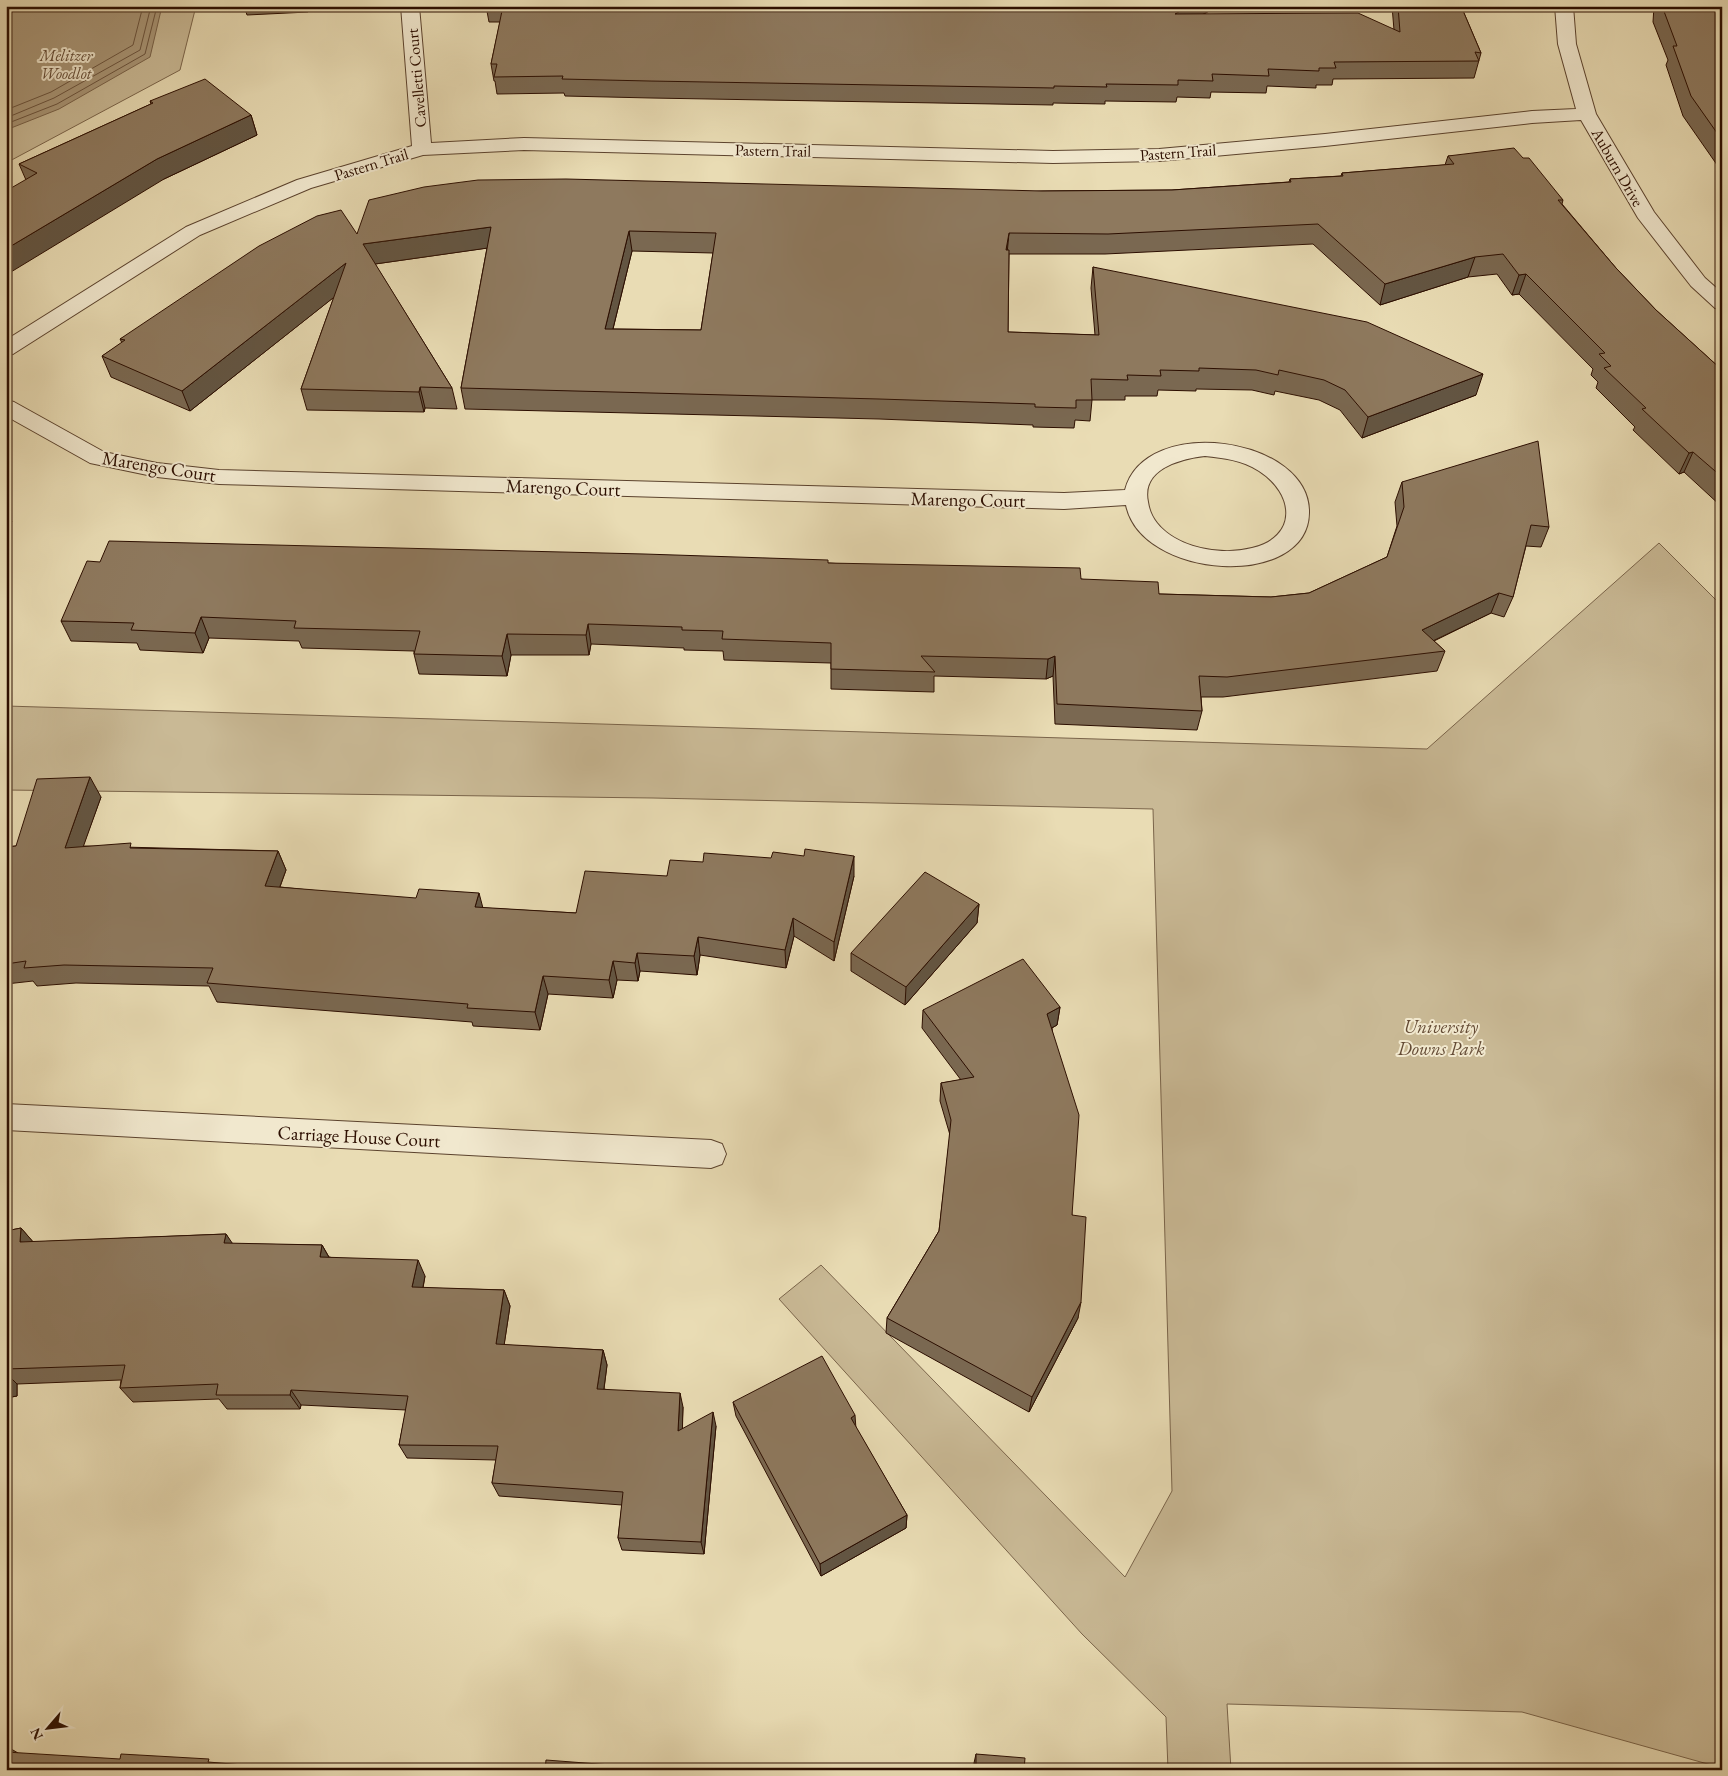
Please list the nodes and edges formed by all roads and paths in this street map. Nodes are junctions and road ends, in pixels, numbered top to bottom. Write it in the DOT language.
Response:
graph roads {
  1 [pos="410,6"];
  2 [pos="1564,6"];
  3 [pos="1588,114"];
  4 [pos="422,149"];
  5 [pos="1722,304"];
  6 [pos="6,349"];
  7 [pos="6,407"];
  8 [pos="1134,496"];
  9 [pos="6,1117"];
  10 [pos="711,1154"];
  1 -- 4 [label="street, Cavelletti Court"];
  2 -- 3 [label="street, Auburn Drive"];
  3 -- 4 [label="street, Pastern Trail"];
  3 -- 5 [label="street, Auburn Drive"];
  4 -- 6 [label="street, Pastern Trail"];
  7 -- 8 [label="street, Marengo Court"];
  8 -- 8 [label="street"];
  9 -- 10 [label="street, Carriage House Court"];
}
